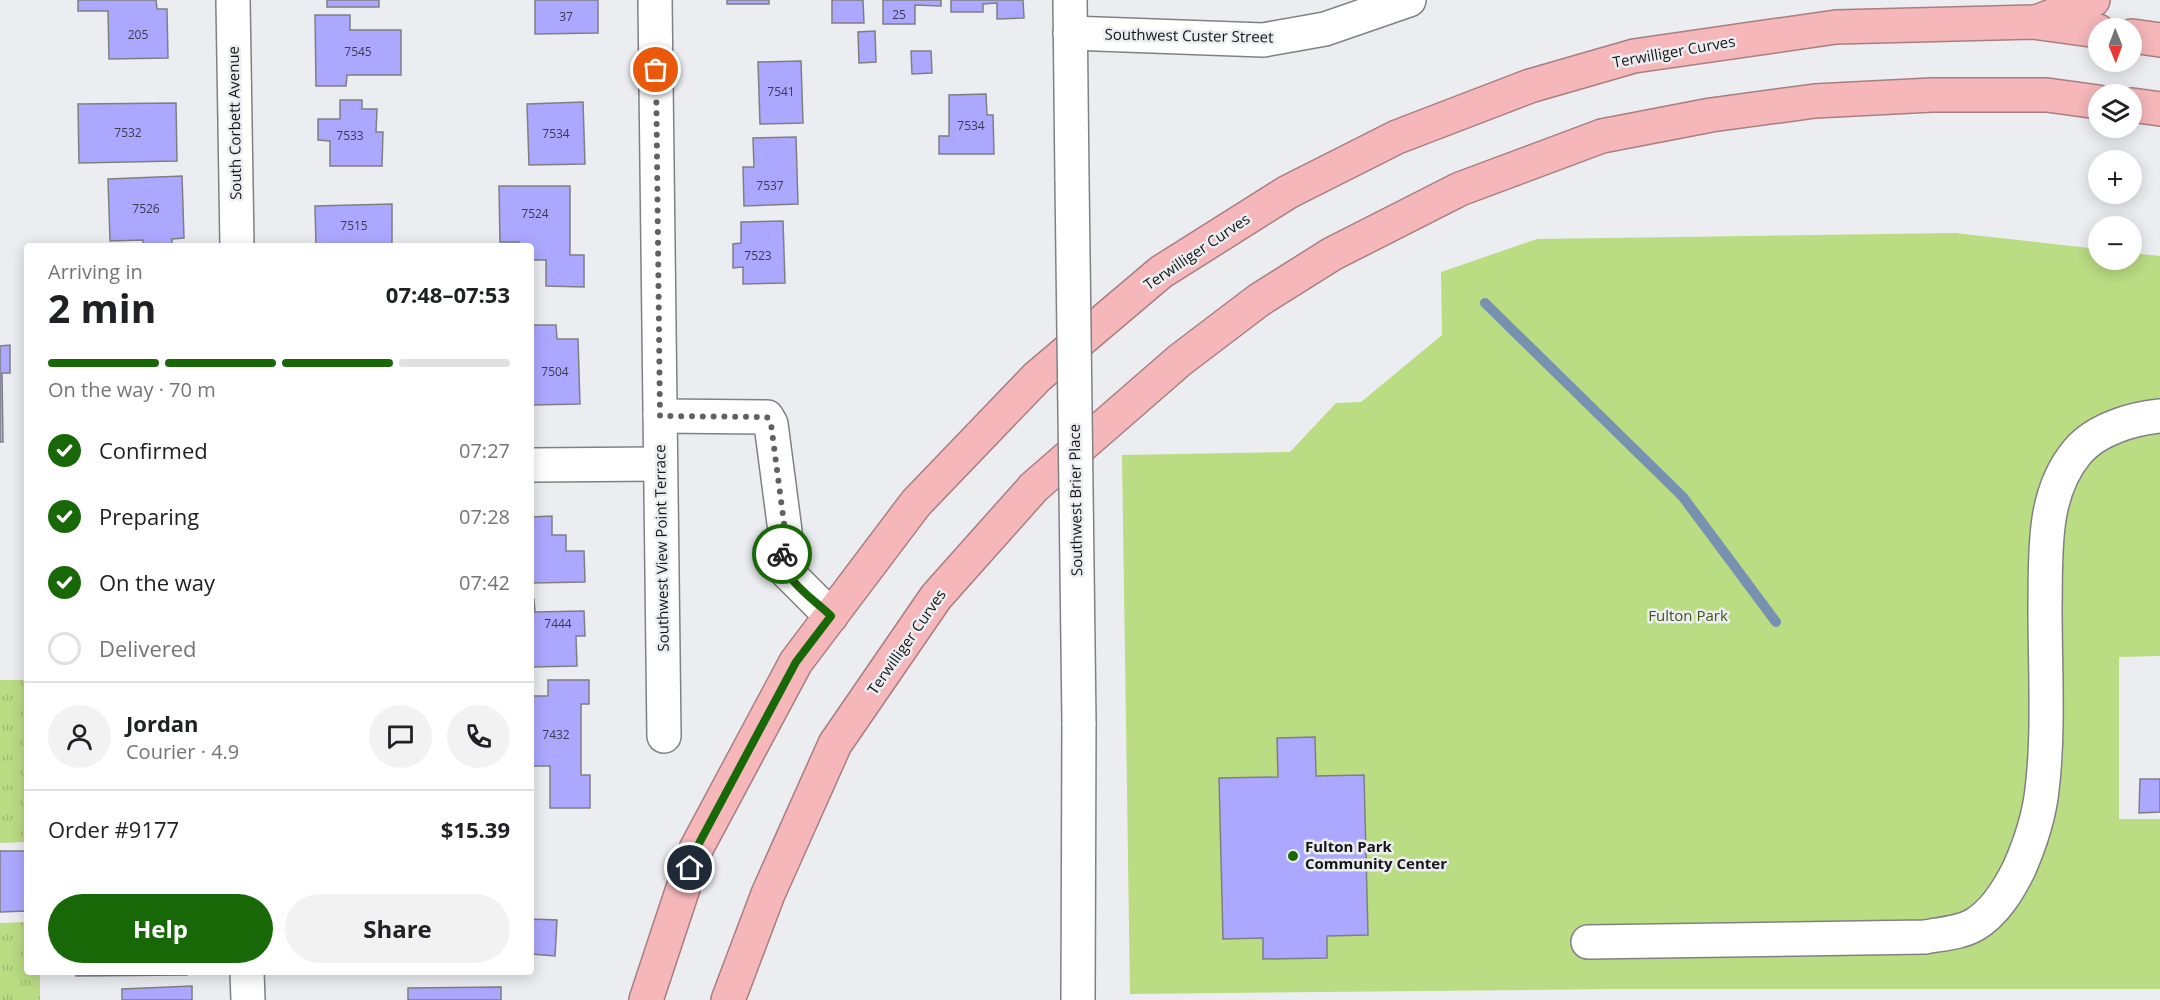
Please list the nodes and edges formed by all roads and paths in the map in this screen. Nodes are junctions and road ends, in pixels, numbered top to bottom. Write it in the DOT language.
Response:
graph roads {
  1 [pos="233,0"];
  2 [pos="655,0"];
  3 [pos="1070,0"];
  4 [pos="1409,0"];
  5 [pos="2093,0"];
  6 [pos="2034,22"];
  7 [pos="2088,30"];
  8 [pos="1070,33"];
  9 [pos="2142,37"];
  10 [pos="2160,40"];
  11 [pos="2088,101"];
  12 [pos="2142,106"];
  13 [pos="2160,109"];
  14 [pos="237,243"];
  15 [pos="660,416"];
  16 [pos="2160,416"];
  17 [pos="660,464"];
  18 [pos="534,465"];
  19 [pos="831,616"];
  20 [pos="664,736"];
  21 [pos="1588,942"];
  22 [pos="248,975"];
  23 [pos="248,1000"];
  24 [pos="646,1000"];
  25 [pos="728,1000"];
  26 [pos="1078,1000"];
  1 -- 14 [label="street, South Corbett Avenue"];
  2 -- 15 [label="street, Southwest View Point Terrace"];
  3 -- 8 [label="street, Southwest Brier Place"];
  4 -- 8 [label="street, Southwest Custer Street"];
  5 -- 6 [label="highway"];
  6 -- 7 [label="highway, Terwilliger Curves"];
  6 -- 19 [label="highway, Terwilliger Curves"];
  8 -- 26 [label="street, Southwest Brier Place, bridge"];
  9 -- 10 [label="highway"];
  11 -- 25 [label="highway, Terwilliger Curves"];
  12 -- 13 [label="highway"];
  15 -- 17 [label="street, Southwest View Point Terrace"];
  15 -- 19 [label="street"];
  16 -- 21 [label="street"];
  17 -- 18 [label="street"];
  17 -- 20 [label="street, Southwest View Point Terrace"];
  19 -- 24 [label="highway, Terwilliger Curves"];
  22 -- 23 [label="street"];
}
